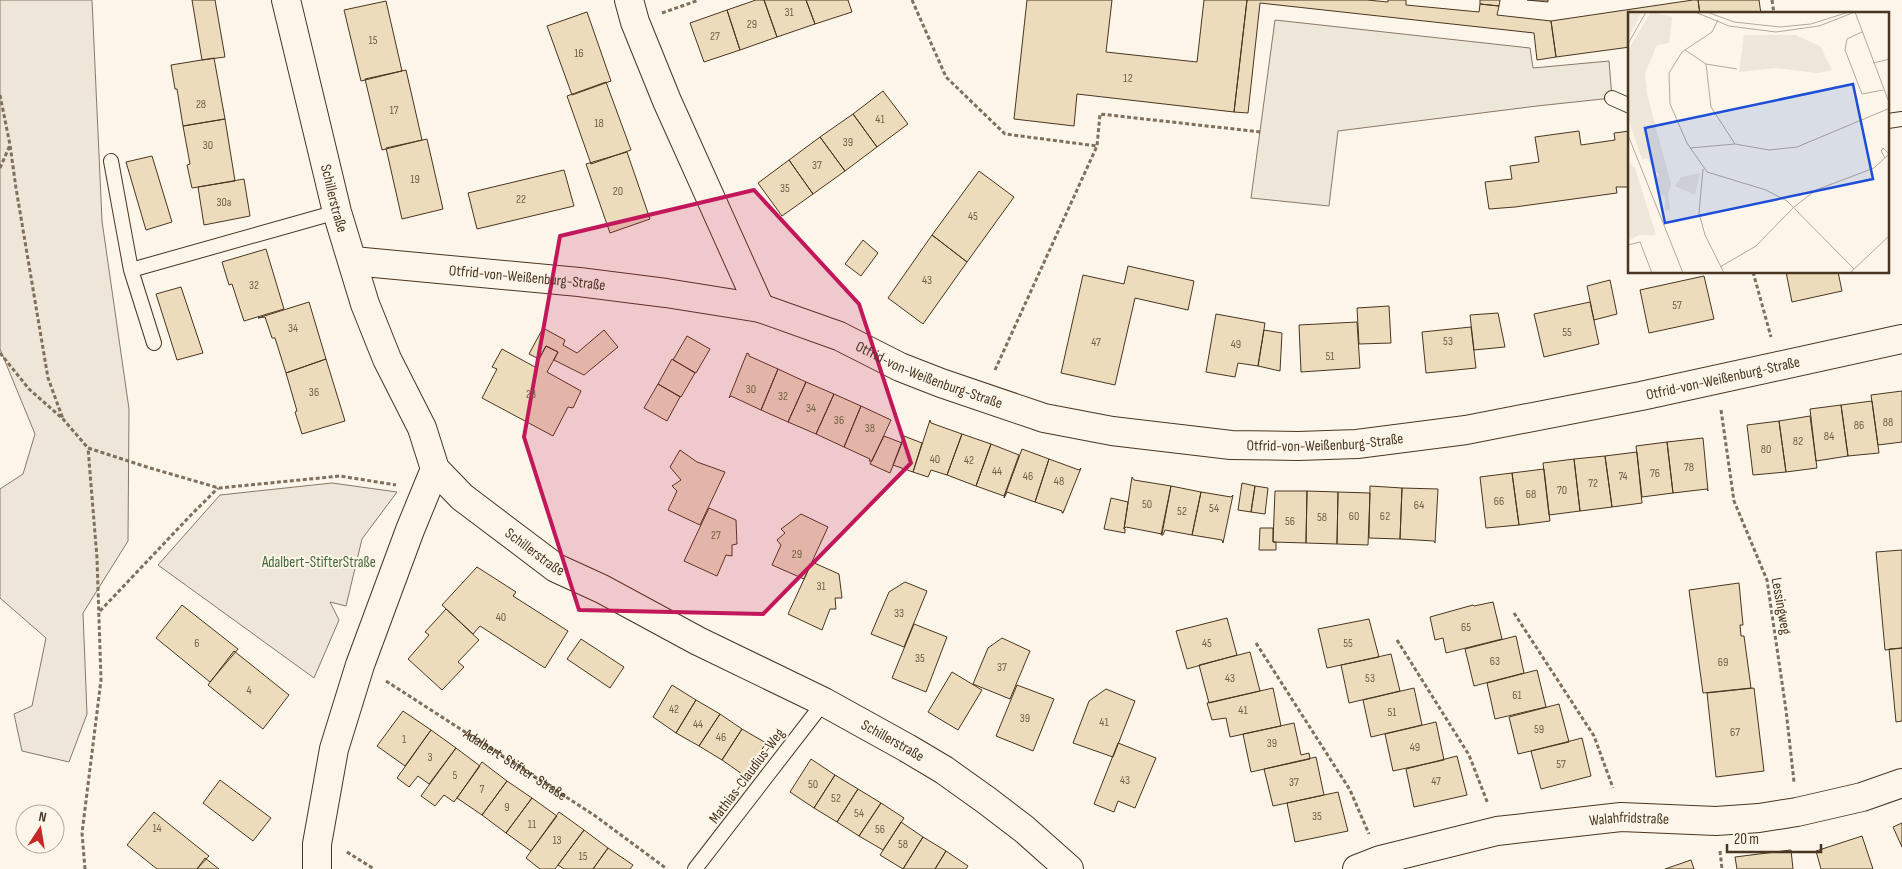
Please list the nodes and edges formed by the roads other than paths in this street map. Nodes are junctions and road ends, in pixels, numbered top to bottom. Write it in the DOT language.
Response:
graph roads {
  1 [pos="286,0"];
  2 [pos="632,11"];
  3 [pos="1612,98"];
  4 [pos="1628,105"];
  5 [pos="111,161"];
  6 [pos="337,212"];
  7 [pos="353,261"];
  8 [pos="131,270"];
  9 [pos="760,308"];
  10 [pos="1902,339"];
  11 [pos="154,342"];
  12 [pos="430,480"];
  13 [pos="824,702"];
  14 [pos="1902,783"];
  15 [pos="1368,864"];
  16 [pos="317,869"];
  17 [pos="695,869"];
  18 [pos="1069,869"];
  1 -- 6 [label="street, Schillerstraße"];
  2 -- 9 [label="street"];
  3 -- 4 [label="lane"];
  5 -- 8 [label="lane"];
  6 -- 7 [label="street, Schillerstraße"];
  6 -- 8 [label="lane"];
  7 -- 9 [label="street, Otfrid-von-Weißenburg-Straße"];
  7 -- 12 [label="street, Schillerstraße"];
  8 -- 11 [label="lane"];
  9 -- 10 [label="street, Otfrid-von-Weißenburg-Straße"];
  12 -- 13 [label="street, Schillerstraße"];
  12 -- 16 [label="street"];
  13 -- 17 [label="lane, Mathias-Claudius-Weg"];
  13 -- 18 [label="street, Schillerstraße"];
  14 -- 15 [label="street, Walahfridstraße"];
}
